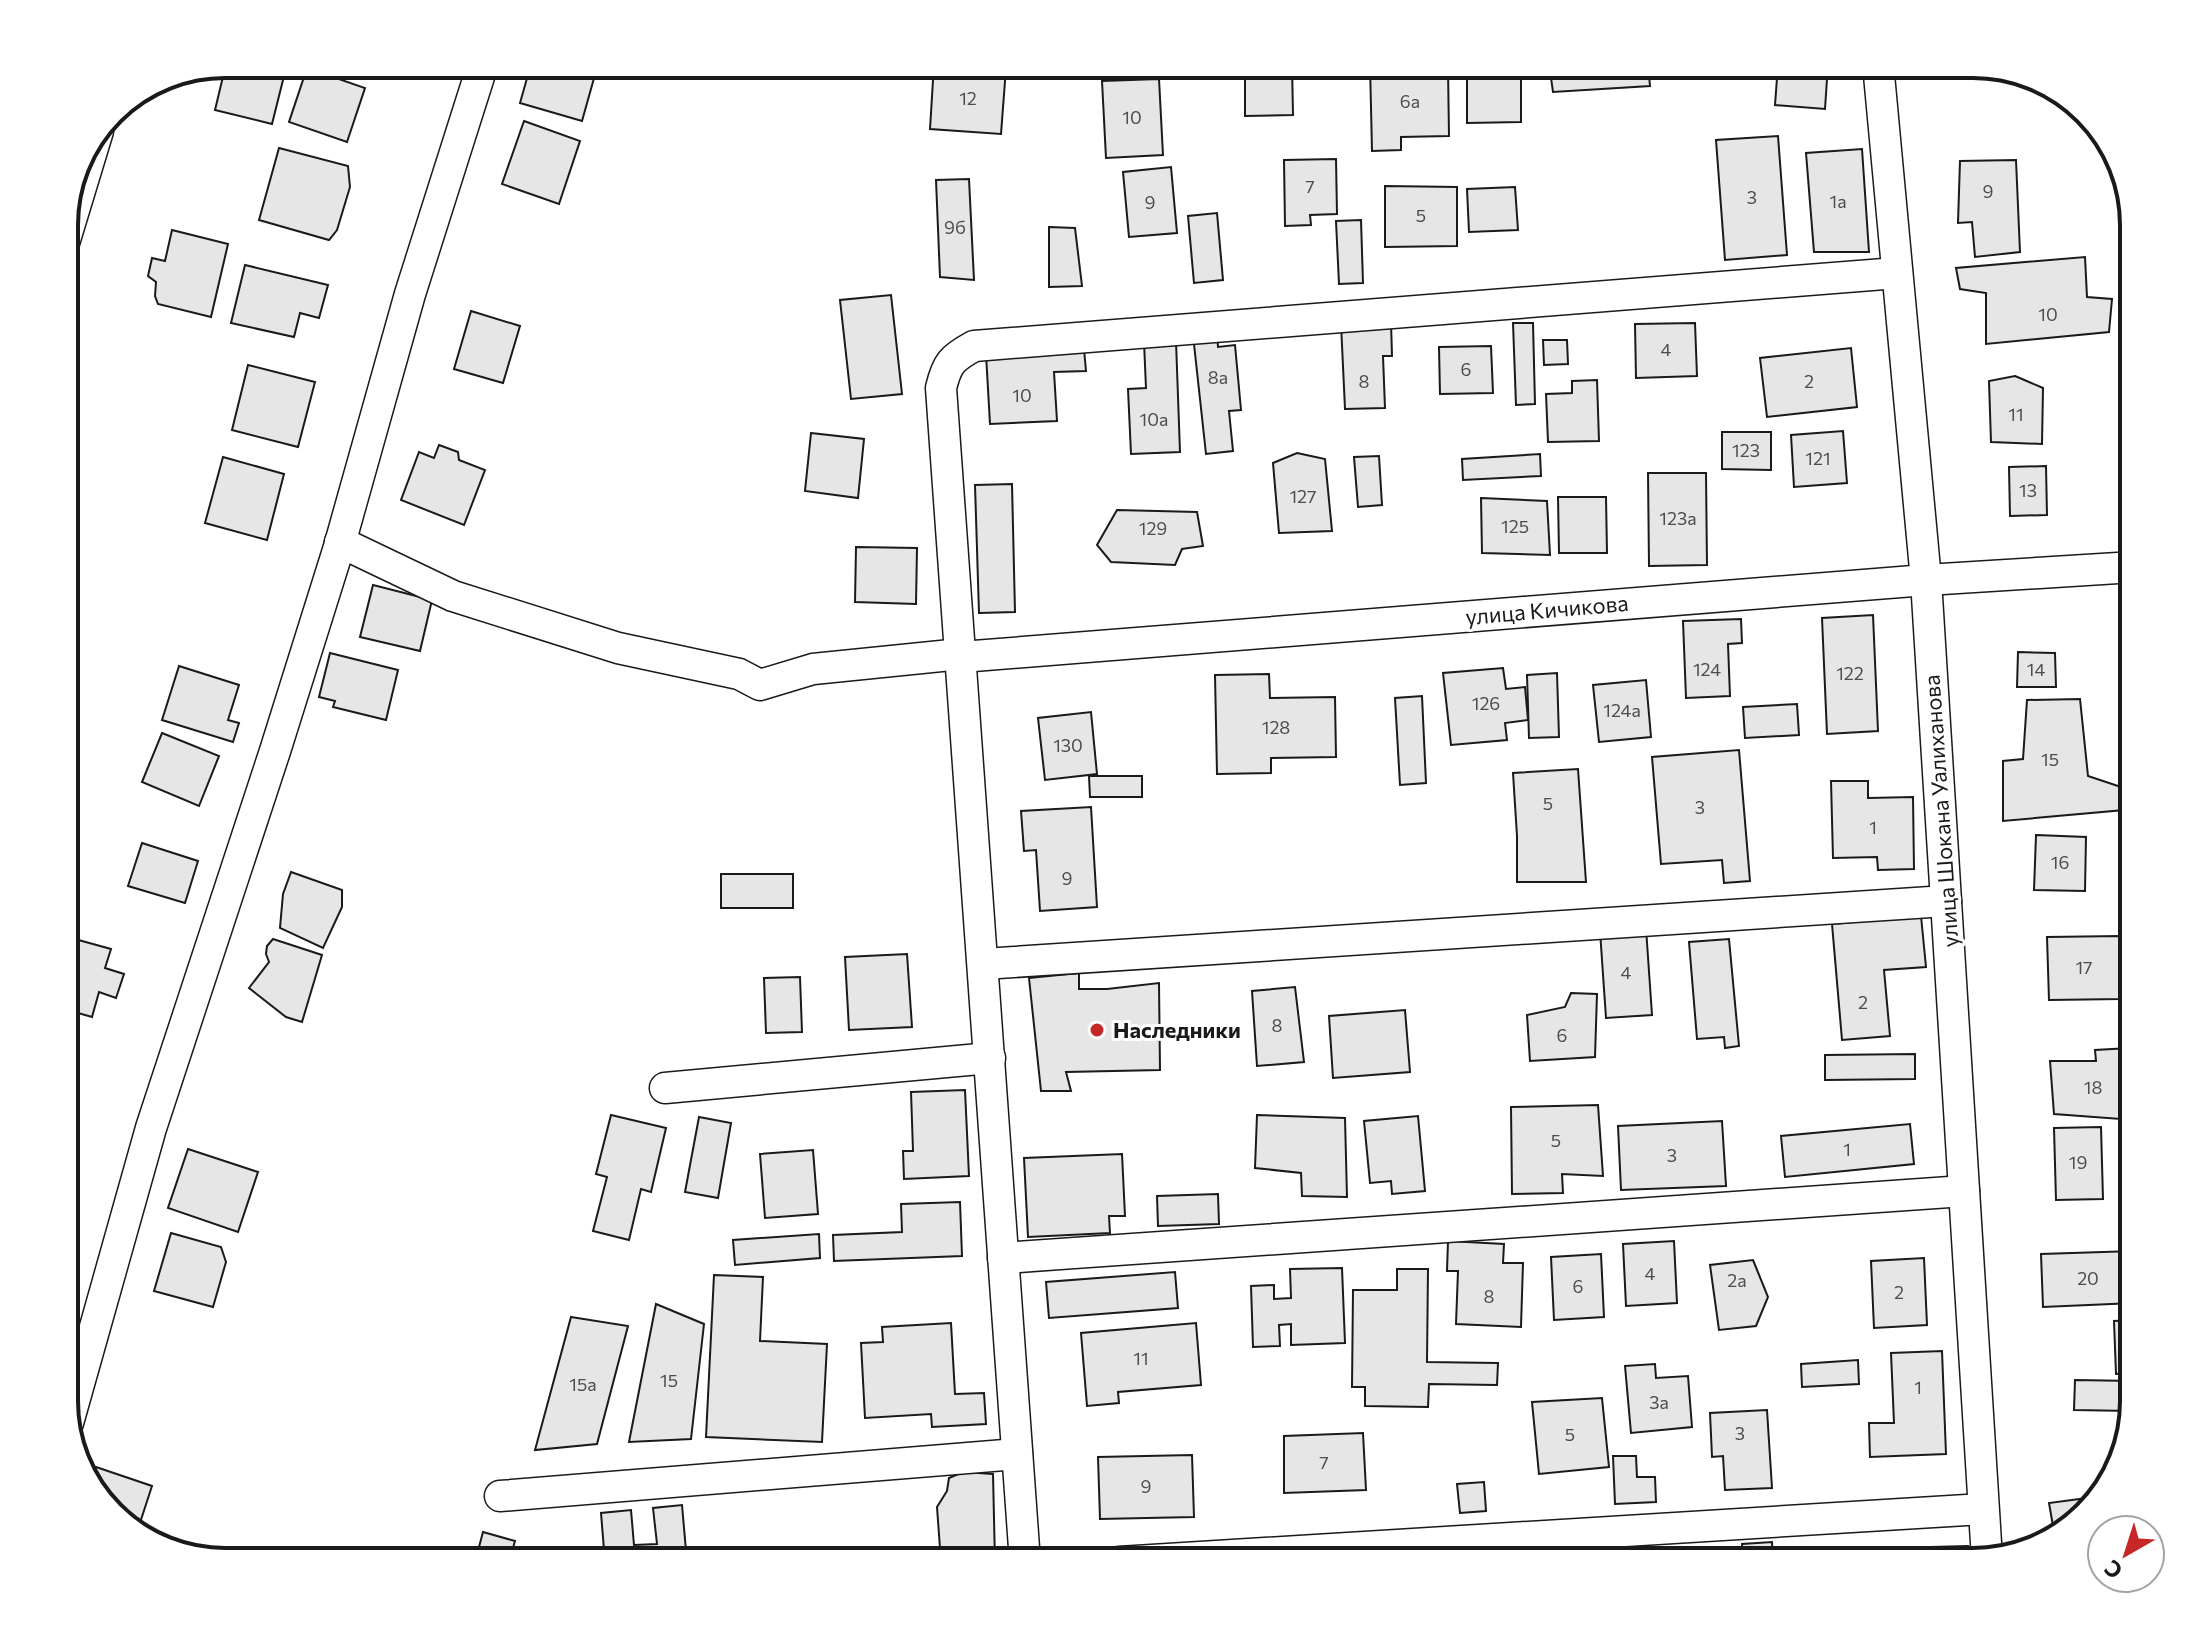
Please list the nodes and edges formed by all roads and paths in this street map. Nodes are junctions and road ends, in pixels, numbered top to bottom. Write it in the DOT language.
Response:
graph roads {
  1 [pos="479,78"];
  2 [pos="1879,78"];
  3 [pos="1897,273"];
  4 [pos="340,542"];
  5 [pos="2120,568"];
  6 [pos="1926,580"];
  7 [pos="961,655"];
  8 [pos="1946,901"];
  9 [pos="983,964"];
  10 [pos="990,1058"];
  11 [pos="665,1088"];
  12 [pos="1964,1191"];
  13 [pos="1003,1258"];
  14 [pos="78,1387"];
  15 [pos="1017,1454"];
  16 [pos="500,1496"];
  17 [pos="1983,1509"];
  18 [pos="1024,1548"];
  19 [pos="1347,1548"];
  20 [pos="1986,1548"];
  1 -- 4 [label="street"];
  2 -- 3 [label="street, улица Шокана Уалиханова"];
  3 -- 6 [label="street, улица Шокана Уалиханова"];
  3 -- 7 [label="street"];
  4 -- 7 [label="street, улица Кичикова"];
  4 -- 14 [label="street"];
  5 -- 6 [label="street, улица Кичикова"];
  6 -- 7 [label="street, улица Кичикова"];
  6 -- 8 [label="street, улица Шокана Уалиханова"];
  7 -- 9 [label="street"];
  8 -- 9 [label="street"];
  8 -- 12 [label="street, улица Шокана Уалиханова"];
  9 -- 10 [label="street"];
  10 -- 11 [label="street"];
  10 -- 13 [label="street"];
  12 -- 13 [label="street"];
  12 -- 17 [label="street, улица Шокана Уалиханова"];
  13 -- 15 [label="street"];
  15 -- 16 [label="street"];
  15 -- 18 [label="street"];
  17 -- 19 [label="street"];
  17 -- 20 [label="street, улица Шокана Уалиханова"];
}
